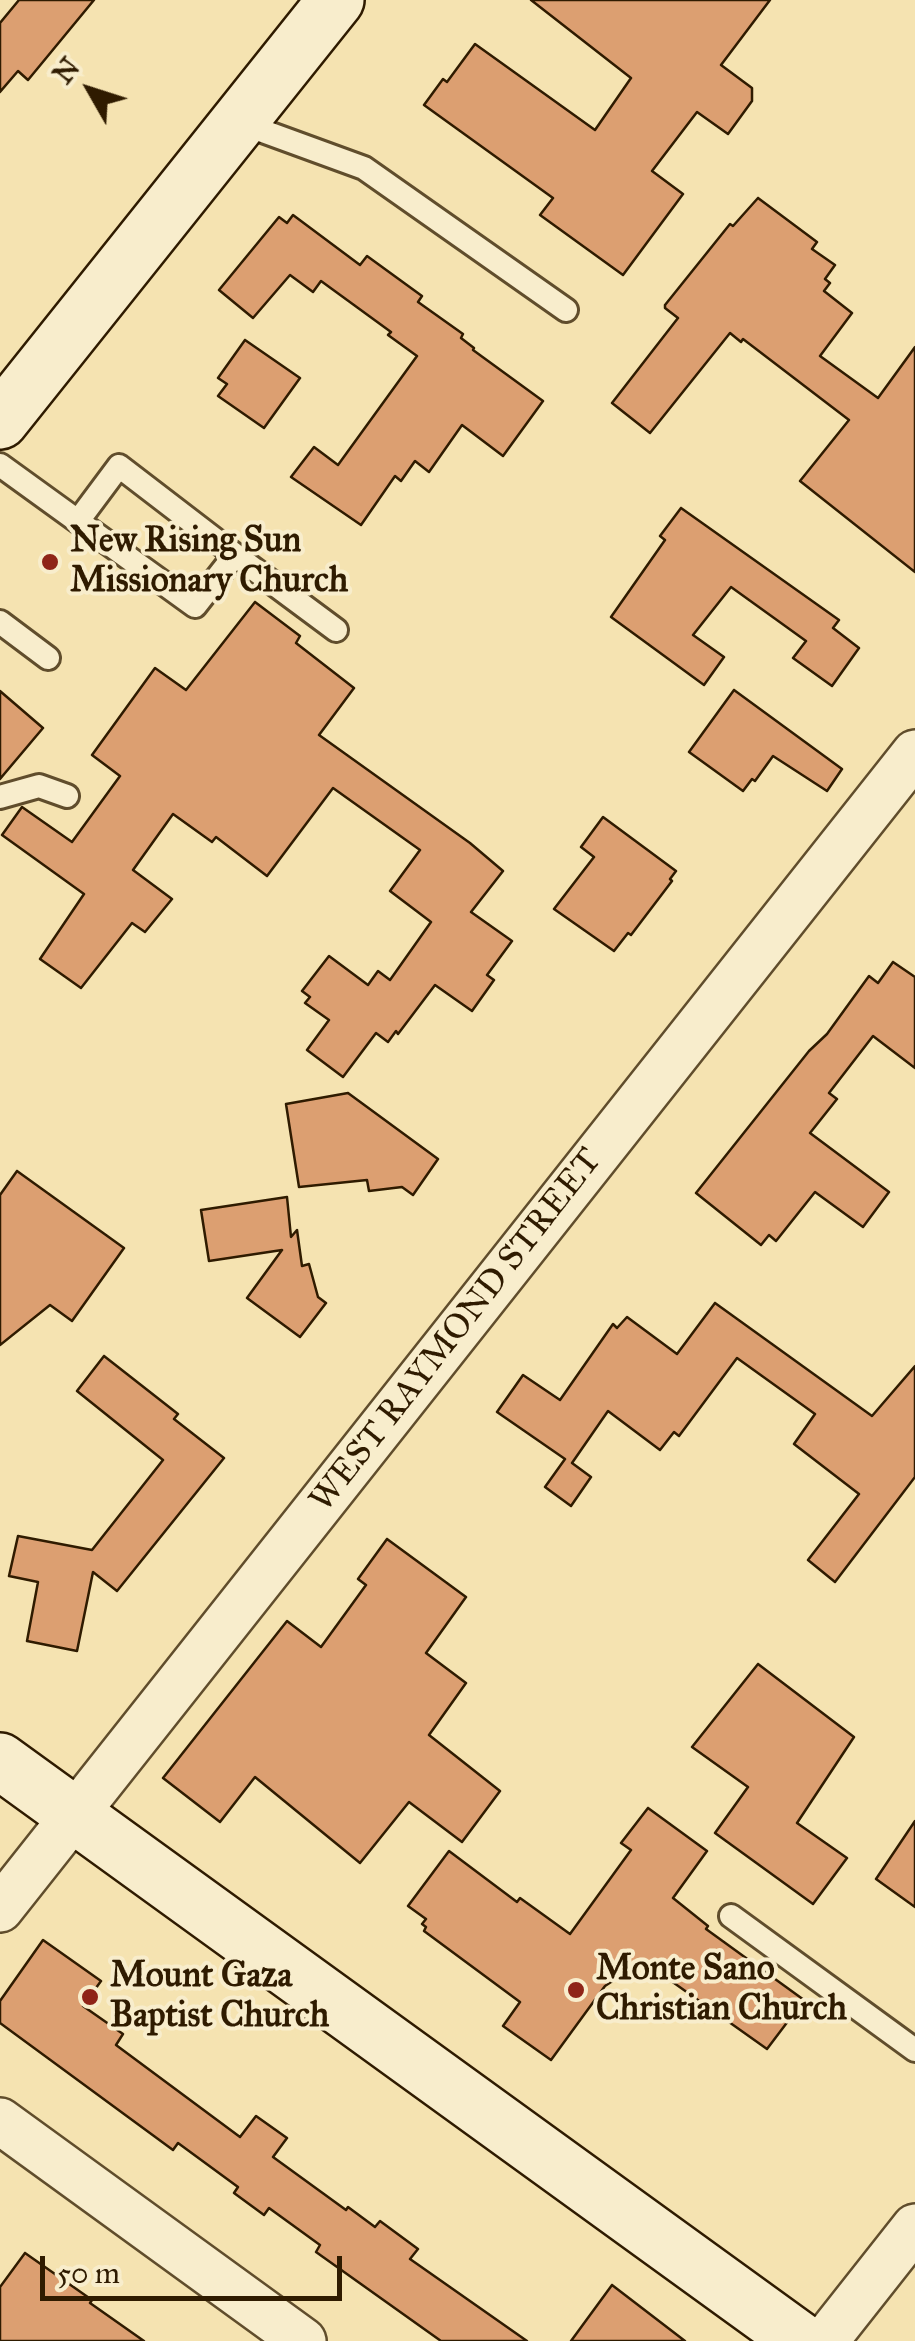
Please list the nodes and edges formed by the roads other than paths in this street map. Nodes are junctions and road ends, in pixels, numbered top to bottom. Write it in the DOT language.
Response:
graph roads {
  1 [pos="336,0"];
  2 [pos="238,122"];
  3 [pos="566,310"];
  4 [pos="0,421"];
  5 [pos="0,465"];
  6 [pos="78,522"];
  7 [pos="235,555"];
  8 [pos="0,622"];
  9 [pos="336,630"];
  10 [pos="48,658"];
  11 [pos="915,754"];
  12 [pos="67,796"];
  13 [pos="0,797"];
  14 [pos="0,1762"];
  15 [pos="74,1814"];
  16 [pos="0,1909"];
  17 [pos="732,1916"];
  18 [pos="915,2050"];
  19 [pos="0,2121"];
  20 [pos="915,2228"];
  21 [pos="303,2341"];
  22 [pos="802,2341"];
  23 [pos="825,2341"];
  1 -- 2 [label="main road"];
  2 -- 3 [label="lane"];
  2 -- 4 [label="main road"];
  5 -- 6 [label="lane"];
  6 -- 7 [label="lane"];
  6 -- 7 [label="lane"];
  7 -- 9 [label="lane"];
  8 -- 10 [label="lane"];
  11 -- 15 [label="street, WEST RAYMOND STREET"];
  12 -- 13 [label="lane"];
  14 -- 15 [label="main road"];
  15 -- 16 [label="street, WEST RAYMOND STREET"];
  15 -- 22 [label="main road"];
  17 -- 18 [label="lane"];
  19 -- 21 [label="street"];
  20 -- 23 [label="street"];
}
